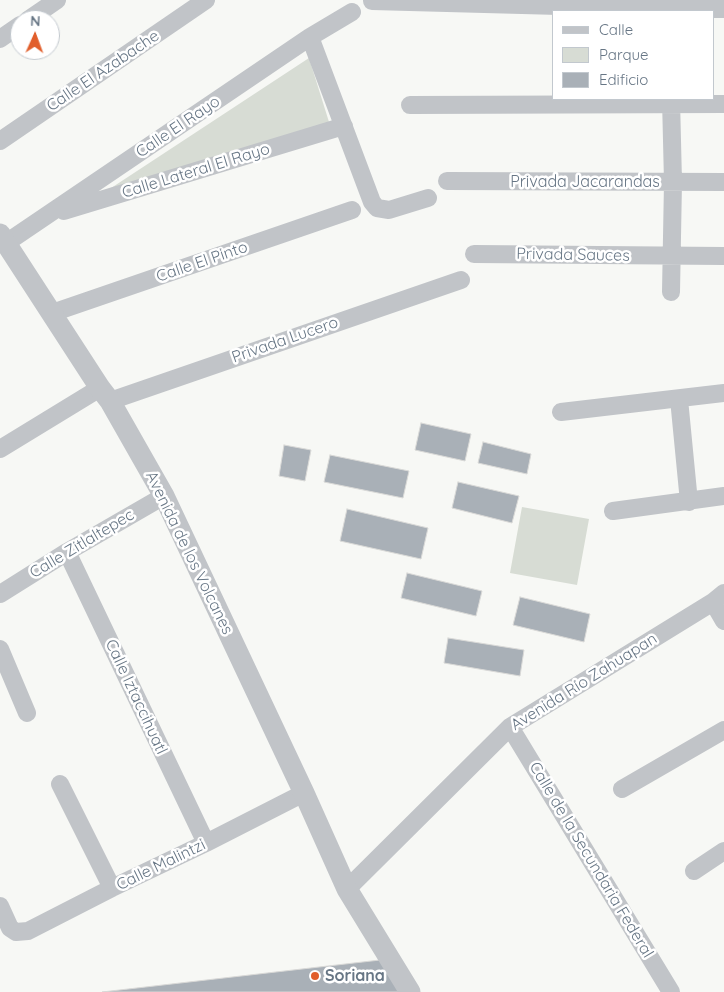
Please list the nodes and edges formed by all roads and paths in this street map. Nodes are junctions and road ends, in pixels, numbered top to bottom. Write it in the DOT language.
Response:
graph roads {
  1 [pos="57,0"];
  2 [pos="206,0"];
  3 [pos="372,1"];
  4 [pos="672,7"];
  5 [pos="724,9"];
  6 [pos="42,10"];
  7 [pos="352,12"];
  8 [pos="310,37"];
  9 [pos="671,101"];
  10 [pos="724,104"];
  11 [pos="410,105"];
  12 [pos="344,126"];
  13 [pos="0,141"];
  14 [pos="447,181"];
  15 [pos="673,182"];
  16 [pos="724,182"];
  17 [pos="428,198"];
  18 [pos="352,210"];
  19 [pos="48,216"];
  20 [pos="3,239"];
  21 [pos="474,254"];
  22 [pos="672,256"];
  23 [pos="724,256"];
  24 [pos="461,280"];
  25 [pos="671,292"];
  26 [pos="52,313"];
  27 [pos="724,393"];
  28 [pos="105,394"];
  29 [pos="679,399"];
  30 [pos="561,412"];
  31 [pos="1,446"];
  32 [pos="164,496"];
  33 [pos="724,496"];
  34 [pos="689,502"];
  35 [pos="613,511"];
  36 [pos="67,552"];
  37 [pos="0,594"];
  38 [pos="718,598"];
  39 [pos="724,621"];
  40 [pos="0,649"];
  41 [pos="27,713"];
  42 [pos="510,727"];
  43 [pos="724,730"];
  44 [pos="60,784"];
  45 [pos="622,789"];
  46 [pos="304,793"];
  47 [pos="206,843"];
  48 [pos="724,851"];
  49 [pos="694,871"];
  50 [pos="112,888"];
  51 [pos="347,889"];
  52 [pos="0,906"];
  53 [pos="410,992"];
  54 [pos="672,992"];
  1 -- 6 [label="street"];
  2 -- 13 [label="street, Calle El Azabache"];
  3 -- 4 [label="street"];
  4 -- 5 [label="street"];
  7 -- 8 [label="street, Calle El Rayo"];
  8 -- 12 [label="street"];
  8 -- 19 [label="street, Calle El Rayo"];
  9 -- 10 [label="street"];
  9 -- 11 [label="street"];
  9 -- 15 [label="street"];
  12 -- 17 [label="street"];
  12 -- 19 [label="street, Calle Lateral El Rayo"];
  14 -- 15 [label="street, Privada Jacarandas"];
  15 -- 16 [label="street, Privada Jacarandas"];
  15 -- 22 [label="street"];
  18 -- 26 [label="street, Calle El Pinto"];
  19 -- 20 [label="street, Calle El Rayo"];
  20 -- 26 [label="street, Avenida de los Volcanes"];
  21 -- 22 [label="street, Privada Sauces"];
  22 -- 23 [label="street, Privada Sauces"];
  22 -- 25 [label="street"];
  24 -- 28 [label="street, Privada Lucero"];
  26 -- 28 [label="street, Avenida de los Volcanes"];
  27 -- 29 [label="street"];
  28 -- 31 [label="street, Privada Lucero"];
  28 -- 32 [label="street, Avenida de los Volcanes"];
  29 -- 30 [label="street"];
  29 -- 34 [label="street"];
  32 -- 36 [label="street, Calle Zitlaltepec"];
  32 -- 46 [label="street, Avenida de los Volcanes"];
  33 -- 34 [label="street"];
  34 -- 35 [label="street"];
  36 -- 37 [label="street, Calle Zitlaltepec"];
  36 -- 47 [label="street, Calle Iztaccihuatl"];
  38 -- 39 [label="street"];
  38 -- 42 [label="street, Avenida Río Zahuapan"];
  40 -- 41 [label="street"];
  42 -- 51 [label="street, Avenida Río Zahuapan"];
  42 -- 54 [label="street, Calle de la Secundaria Federal"];
  43 -- 45 [label="street"];
  44 -- 50 [label="street"];
  46 -- 47 [label="street, Calle Malintzi"];
  46 -- 51 [label="street, Avenida de los Volcanes"];
  47 -- 50 [label="street, Calle Malintzi"];
  48 -- 49 [label="street"];
  50 -- 52 [label="street, Calle Malintzi"];
  51 -- 53 [label="street, Avenida de los Volcanes"];
}
